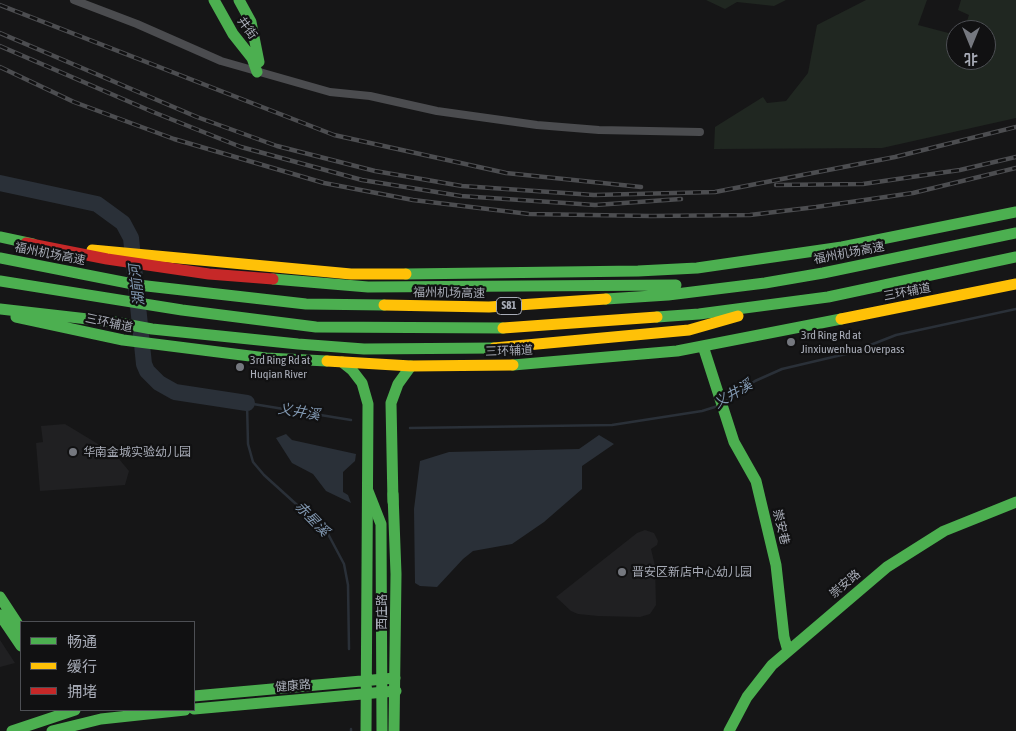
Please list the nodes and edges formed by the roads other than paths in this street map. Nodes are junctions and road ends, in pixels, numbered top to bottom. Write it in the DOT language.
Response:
graph roads {
  1 [pos="74,0"];
  2 [pos="214,0"];
  3 [pos="239,0"];
  4 [pos="260,73"];
  5 [pos="700,132"];
  6 [pos="1016,212"];
  7 [pos="1016,233"];
  8 [pos="0,237"];
  9 [pos="1016,257"];
  10 [pos="0,258"];
  11 [pos="147,261"];
  12 [pos="0,281"];
  13 [pos="765,283"];
  14 [pos="1016,284"];
  15 [pos="776,305"];
  16 [pos="0,309"];
  17 [pos="0,313"];
  18 [pos="703,346"];
  19 [pos="342,362"];
  20 [pos="411,366"];
  21 [pos="368,491"];
  22 [pos="393,494"];
  23 [pos="1016,502"];
  24 [pos="0,597"];
  25 [pos="0,615"];
  26 [pos="20,627"];
  27 [pos="20,645"];
  28 [pos="788,651"];
  29 [pos="395,678"];
  30 [pos="367,681"];
  31 [pos="396,691"];
  32 [pos="367,694"];
  33 [pos="195,696"];
  34 [pos="195,709"];
  35 [pos="67,711"];
  36 [pos="71,711"];
  37 [pos="174,711"];
  38 [pos="80,727"];
  39 [pos="12,731"];
  40 [pos="52,731"];
  41 [pos="366,731"];
  42 [pos="382,731"];
  43 [pos="395,731"];
  44 [pos="729,731"];
  1 -- 4 [label="street"];
  2 -- 4 [label="main road, 井街"];
  3 -- 4 [label="main road, 井街"];
  4 -- 5 [label="street"];
  6 -- 11 [label="main road"];
  7 -- 13 [label="main road, 福州机场高速 / S81"];
  8 -- 11 [label="main road"];
  9 -- 15 [label="main road, S81"];
  10 -- 13 [label="main road, 福州机场高速 / S81"];
  11 -- 13 [label="main road"];
  12 -- 15 [label="main road, S81"];
  14 -- 18 [label="main road, 三环辅道"];
  15 -- 16 [label="main road"];
  17 -- 19 [label="main road, 三环辅道"];
  18 -- 20 [label="main road, 三环辅道"];
  18 -- 28 [label="main road, 崇安巷"];
  19 -- 20 [label="main road, 三环辅道"];
  19 -- 21 [label="main road"];
  20 -- 22 [label="main road"];
  21 -- 30 [label="main road"];
  21 -- 42 [label="main road, bridge"];
  22 -- 29 [label="main road"];
  22 -- 43 [label="main road, 西庄路, bridge"];
  23 -- 28 [label="main road, 崇安路"];
  24 -- 26 [label="main road"];
  25 -- 27 [label="main road"];
  28 -- 44 [label="main road, 崇安路"];
  29 -- 30 [label="main road, 健康路"];
  29 -- 31 [label="main road"];
  30 -- 32 [label="main road"];
  30 -- 33 [label="main road, 健康路"];
  31 -- 32 [label="main road, 健康路"];
  31 -- 43 [label="main road"];
  32 -- 34 [label="main road, 健康路"];
  32 -- 41 [label="main road"];
  35 -- 39 [label="main road"];
  36 -- 38 [label="main road"];
  37 -- 38 [label="main road"];
  38 -- 40 [label="main road"];
}
